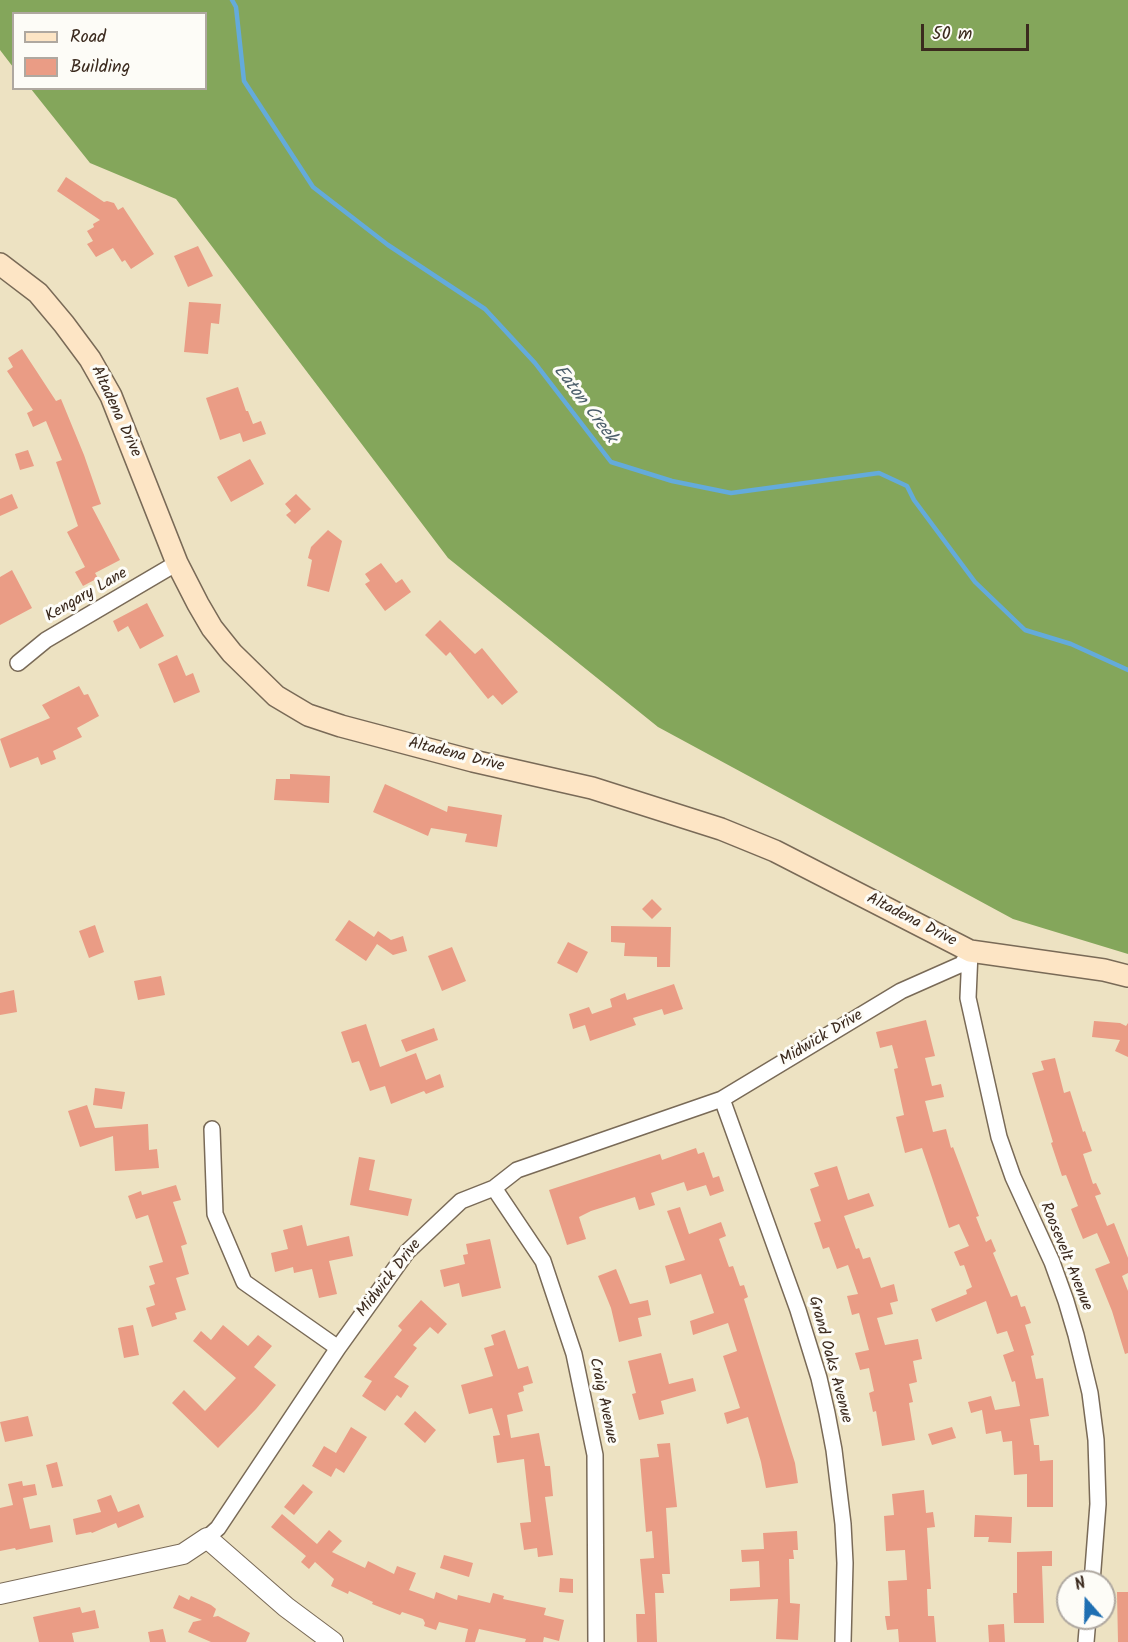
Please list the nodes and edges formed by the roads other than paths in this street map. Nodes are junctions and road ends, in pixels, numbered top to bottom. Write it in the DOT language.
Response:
graph roads {
  1 [pos="0,264"];
  2 [pos="177,563"];
  3 [pos="18,663"];
  4 [pos="970,951"];
  5 [pos="1128,976"];
  6 [pos="722,1099"];
  7 [pos="212,1129"];
  8 [pos="494,1188"];
  9 [pos="338,1348"];
  10 [pos="207,1538"];
  11 [pos="1093,1570"];
  12 [pos="0,1594"];
  13 [pos="333,1642"];
  14 [pos="596,1642"];
  15 [pos="843,1642"];
  1 -- 2 [label="main road, Altadena Drive"];
  2 -- 3 [label="street, Kengary Lane"];
  2 -- 4 [label="main road, Altadena Drive"];
  4 -- 5 [label="main road, Altadena Drive"];
  4 -- 6 [label="street, Midwick Drive"];
  4 -- 11 [label="street, Roosevelt Avenue"];
  6 -- 8 [label="street, Midwick Drive"];
  6 -- 15 [label="street, Grand Oaks Avenue"];
  7 -- 9 [label="street"];
  8 -- 9 [label="street, Midwick Drive"];
  8 -- 14 [label="street, Craig Avenue"];
  9 -- 10 [label="street, Midwick Drive"];
  10 -- 12 [label="street, Midwick Drive"];
  10 -- 13 [label="street"];
}
